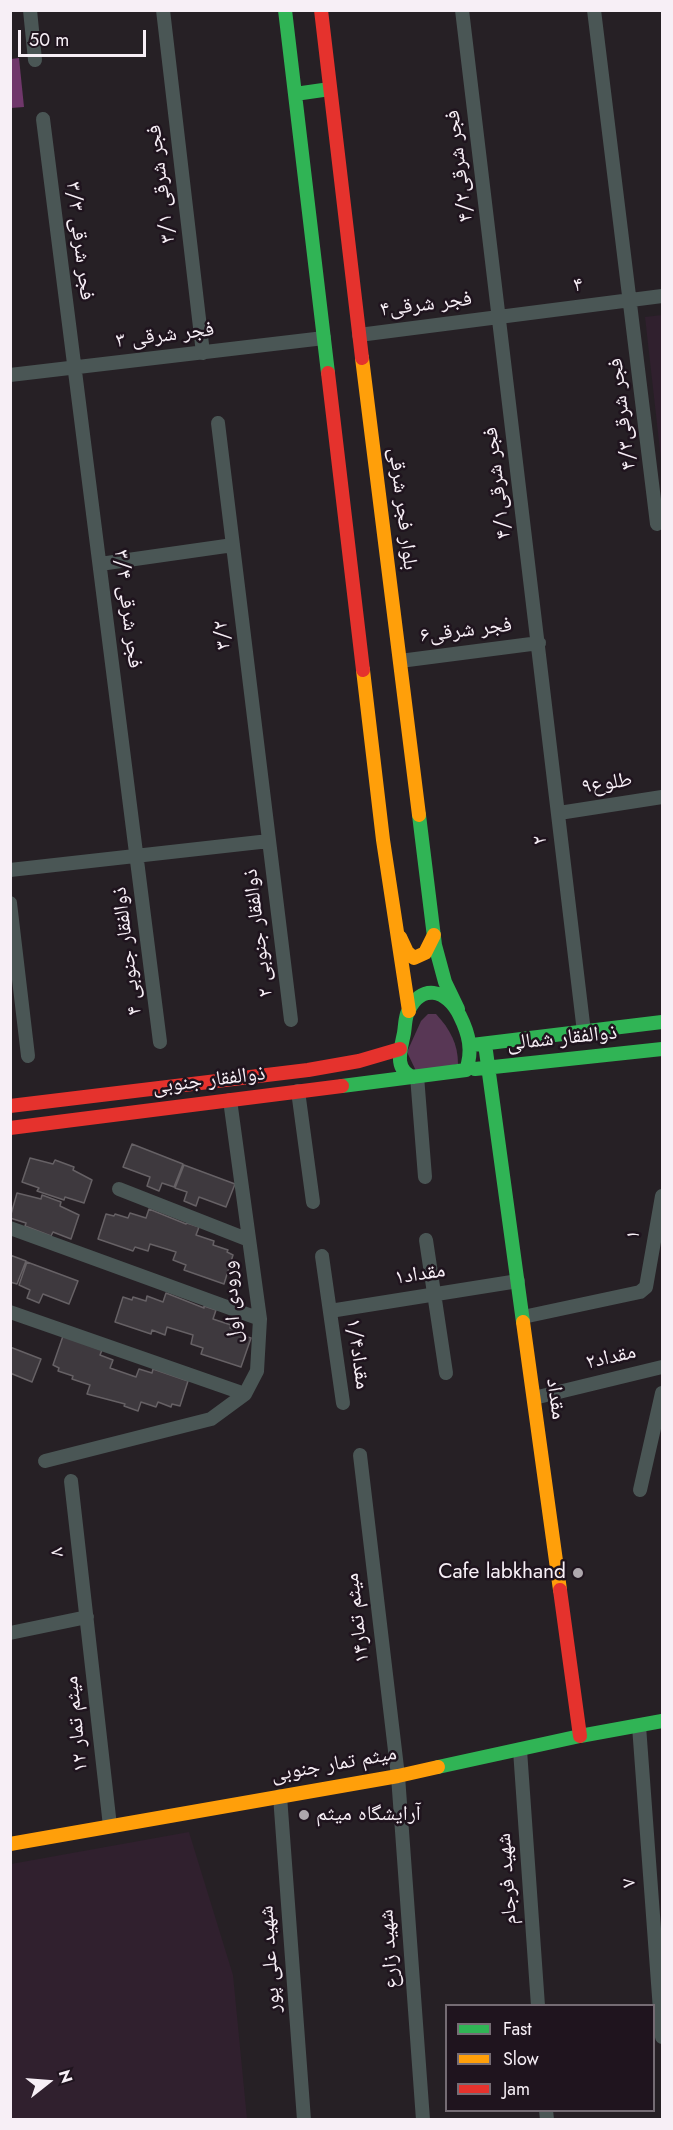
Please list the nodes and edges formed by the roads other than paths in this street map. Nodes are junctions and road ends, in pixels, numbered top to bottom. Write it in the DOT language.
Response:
graph roads {
  1 [pos="30,10"];
  2 [pos="163,10"];
  3 [pos="285,10"];
  4 [pos="321,10"];
  5 [pos="462,10"];
  6 [pos="594,10"];
  7 [pos="34,60"];
  8 [pos="330,90"];
  9 [pos="295,94"];
  10 [pos="42,119"];
  11 [pos="663,296"];
  12 [pos="631,300"];
  13 [pos="499,317"];
  14 [pos="359,335"];
  15 [pos="324,338"];
  16 [pos="203,352"];
  17 [pos="74,368"];
  18 [pos="10,375"];
  19 [pos="218,423"];
  20 [pos="657,524"];
  21 [pos="233,545"];
  22 [pos="100,564"];
  23 [pos="538,643"];
  24 [pos="400,661"];
  25 [pos="663,796"];
  26 [pos="559,813"];
  27 [pos="269,841"];
  28 [pos="137,856"];
  29 [pos="10,870"];
  30 [pos="10,903"];
  31 [pos="398,932"];
  32 [pos="434,935"];
  33 [pos="458,1009"];
  34 [pos="409,1011"];
  35 [pos="291,1020"];
  36 [pos="663,1022"];
  37 [pos="584,1032"];
  38 [pos="160,1042"];
  39 [pos="485,1044"];
  40 [pos="470,1046"];
  41 [pos="400,1049"];
  42 [pos="663,1050"];
  43 [pos="28,1056"];
  44 [pos="488,1068"];
  45 [pos="466,1070"];
  46 [pos="415,1077"];
  47 [pos="298,1091"];
  48 [pos="230,1100"];
  49 [pos="10,1106"];
  50 [pos="10,1128"];
  51 [pos="425,1177"];
  52 [pos="119,1189"];
  53 [pos="663,1196"];
  54 [pos="313,1202"];
  55 [pos="10,1228"];
  56 [pos="249,1239"];
  57 [pos="426,1240"];
  58 [pos="322,1256"];
  59 [pos="518,1281"];
  60 [pos="434,1294"];
  61 [pos="330,1311"];
  62 [pos="10,1312"];
  63 [pos="523,1317"];
  64 [pos="260,1319"];
  65 [pos="663,1367"];
  66 [pos="446,1373"];
  67 [pos="245,1394"];
  68 [pos="663,1394"];
  69 [pos="534,1398"];
  70 [pos="343,1403"];
  71 [pos="360,1455"];
  72 [pos="45,1461"];
  73 [pos="71,1481"];
  74 [pos="640,1490"];
  75 [pos="87,1617"];
  76 [pos="10,1633"];
  77 [pos="663,1721"];
  78 [pos="639,1726"];
  79 [pos="580,1736"];
  80 [pos="520,1750"];
  81 [pos="398,1776"];
  82 [pos="280,1796"];
  83 [pos="110,1826"];
  84 [pos="10,1844"];
  85 [pos="538,2004"];
  86 [pos="663,2037"];
  87 [pos="304,2120"];
  88 [pos="423,2120"];
  1 -- 7 [label="street"];
  2 -- 16 [label="street, ۳/۱ فجر شرقی"];
  3 -- 9 [label="main road"];
  4 -- 8 [label="main road, بلوار فجر شرقی"];
  5 -- 13 [label="street, فجر شرقی۴/۲"];
  6 -- 12 [label="street, فجر شرقی۴/۳"];
  8 -- 9 [label="main road"];
  8 -- 14 [label="main road, بلوار فجر شرقی"];
  9 -- 15 [label="main road"];
  10 -- 17 [label="street, ۳/۳ فجر شرقی"];
  11 -- 12 [label="street, ۴"];
  12 -- 13 [label="street, ۴"];
  12 -- 20 [label="street, فجر شرقی۴/۳"];
  13 -- 14 [label="street, فجر شرقی۴"];
  13 -- 23 [label="street, فجر شرقی۴/۱"];
  14 -- 24 [label="main road, بلوار فجر شرقی"];
  15 -- 16 [label="street, ۳ فجر شرقی"];
  15 -- 31 [label="main road"];
  16 -- 17 [label="street, ۳ فجر شرقی"];
  17 -- 18 [label="street, ۳ فجر شرقی"];
  17 -- 22 [label="street, ۳/۴ فجر شرقی"];
  19 -- 21 [label="street, ۳/۲"];
  21 -- 22 [label="street"];
  21 -- 27 [label="street, ۳/۲"];
  22 -- 28 [label="street, ۳/۴ فجر شرقی"];
  23 -- 24 [label="street, فجر شرقی۶"];
  23 -- 26 [label="street, ۲"];
  24 -- 32 [label="main road, بلوار فجر شرقی"];
  25 -- 26 [label="street, طلوع۹"];
  26 -- 37 [label="street, ۲"];
  27 -- 28 [label="street"];
  27 -- 35 [label="street, ۲ ذوالفقار جنوبی"];
  28 -- 29 [label="street"];
  28 -- 38 [label="street, ۴ ذوالفقار جنوبی"];
  30 -- 43 [label="street"];
  31 -- 32 [label="main road"];
  31 -- 34 [label="main road"];
  32 -- 33 [label="main road, بلوار فجر شرقی"];
  33 -- 34 [label="main road"];
  33 -- 40 [label="main road"];
  34 -- 41 [label="main road"];
  36 -- 37 [label="main road, ذوالفقار شمالی"];
  37 -- 39 [label="main road, ذوالفقار شمالی"];
  39 -- 40 [label="main road, ذوالفقار شمالی"];
  39 -- 44 [label="main road, مقداد"];
  40 -- 45 [label="main road"];
  41 -- 46 [label="main road"];
  41 -- 49 [label="main road, ذوالفقار جنوبی"];
  42 -- 44 [label="main road, ذوالفقار شمالی"];
  44 -- 45 [label="main road, ذوالفقار شمالی"];
  44 -- 59 [label="main road, مقداد"];
  45 -- 46 [label="main road"];
  46 -- 47 [label="main road, ذوالفقار جنوبی"];
  46 -- 51 [label="street"];
  47 -- 48 [label="main road, ذوالفقار جنوبی"];
  47 -- 54 [label="street"];
  48 -- 50 [label="main road, ذوالفقار جنوبی"];
  48 -- 56 [label="street, ورودی اول"];
  52 -- 56 [label="street"];
  53 -- 63 [label="street, ۱"];
  55 -- 64 [label="street"];
  56 -- 64 [label="street, ورودی اول"];
  57 -- 60 [label="street"];
  58 -- 61 [label="street, مقداد۱/۴"];
  59 -- 60 [label="street, مقداد۱"];
  59 -- 63 [label="main road, مقداد"];
  60 -- 61 [label="street, مقداد۱"];
  60 -- 66 [label="street"];
  61 -- 70 [label="street, مقداد۱/۴"];
  62 -- 67 [label="street"];
  63 -- 69 [label="main road, مقداد"];
  64 -- 67 [label="street, ورودی اول"];
  65 -- 69 [label="street, مقداد۲"];
  67 -- 72 [label="street"];
  68 -- 74 [label="street"];
  69 -- 79 [label="main road, مقداد"];
  71 -- 81 [label="street, میثم تمار۱۴"];
  73 -- 75 [label="street, ۸"];
  75 -- 76 [label="street"];
  75 -- 83 [label="street, میثم تمار ۱۲"];
  77 -- 78 [label="main road, میثم تمار جنوبی"];
  78 -- 79 [label="main road, میثم تمار جنوبی"];
  78 -- 86 [label="street, ۷"];
  79 -- 80 [label="main road, میثم تمار جنوبی"];
  80 -- 81 [label="main road, میثم تمار جنوبی"];
  80 -- 85 [label="street, شهید فرجام"];
  81 -- 82 [label="main road, میثم تمار جنوبی"];
  81 -- 88 [label="street, شهید زارع"];
  82 -- 83 [label="main road, میثم تمار جنوبی"];
  82 -- 87 [label="street, شهید علی پور"];
  83 -- 84 [label="main road, میثم تمار جنوبی"];
}
